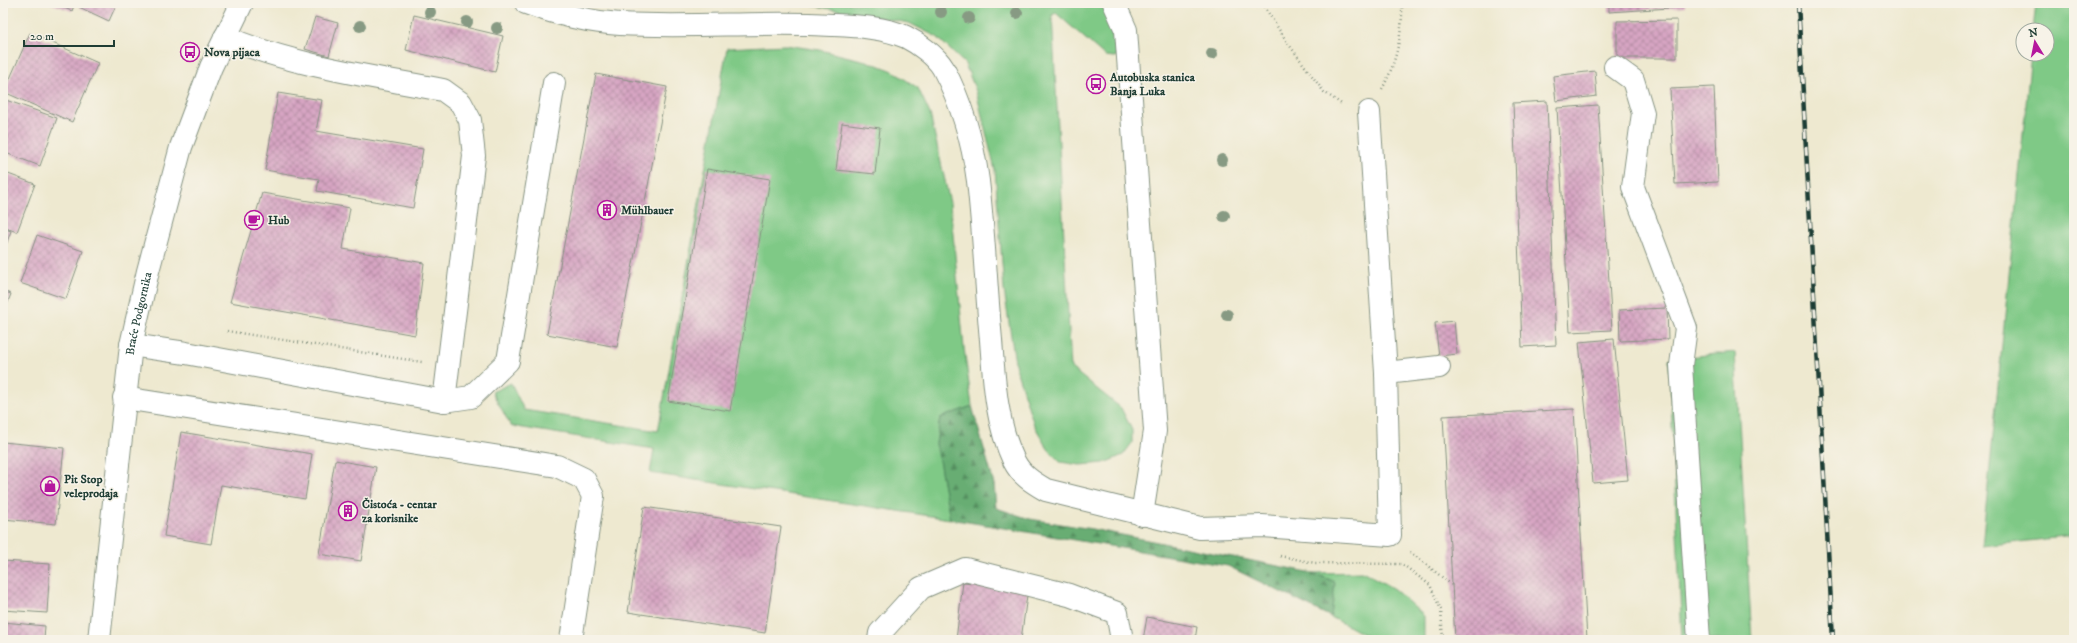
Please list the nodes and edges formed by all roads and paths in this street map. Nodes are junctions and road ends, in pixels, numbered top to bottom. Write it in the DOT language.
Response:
graph roads {
  1 [pos="242,3"];
  2 [pos="526,3"];
  3 [pos="1114,3"];
  4 [pos="1262,3"];
  5 [pos="1402,3"];
  6 [pos="225,37"];
  7 [pos="1616,67"];
  8 [pos="554,83"];
  9 [pos="1369,112"];
  10 [pos="222,330"];
  11 [pos="131,345"];
  12 [pos="448,367"];
  13 [pos="1439,367"];
  14 [pos="1386,374"];
  15 [pos="124,398"];
  16 [pos="444,401"];
  17 [pos="1142,515"];
  18 [pos="1390,536"];
  19 [pos="1273,555"];
  20 [pos="1452,585"];
  21 [pos="99,640"];
  22 [pos="571,640"];
  23 [pos="878,640"];
  24 [pos="1122,640"];
  25 [pos="1443,640"];
  26 [pos="1699,640"];
  1 -- 6 [label="street, Braće Podgornika"];
  2 -- 17 [label="street"];
  3 -- 17 [label="street"];
  4 -- 9 [label="path"];
  5 -- 9 [label="path"];
  6 -- 11 [label="street, Braće Podgornika"];
  6 -- 12 [label="street"];
  7 -- 26 [label="street"];
  8 -- 16 [label="street"];
  9 -- 14 [label="street"];
  10 -- 12 [label="path"];
  11 -- 15 [label="street, Braće Podgornika"];
  11 -- 16 [label="street"];
  12 -- 16 [label="street"];
  13 -- 14 [label="street"];
  14 -- 18 [label="street"];
  15 -- 21 [label="street, Braće Podgornika"];
  15 -- 22 [label="street"];
  17 -- 18 [label="street"];
  18 -- 20 [label="path"];
  19 -- 25 [label="path"];
  23 -- 24 [label="street"];
}
